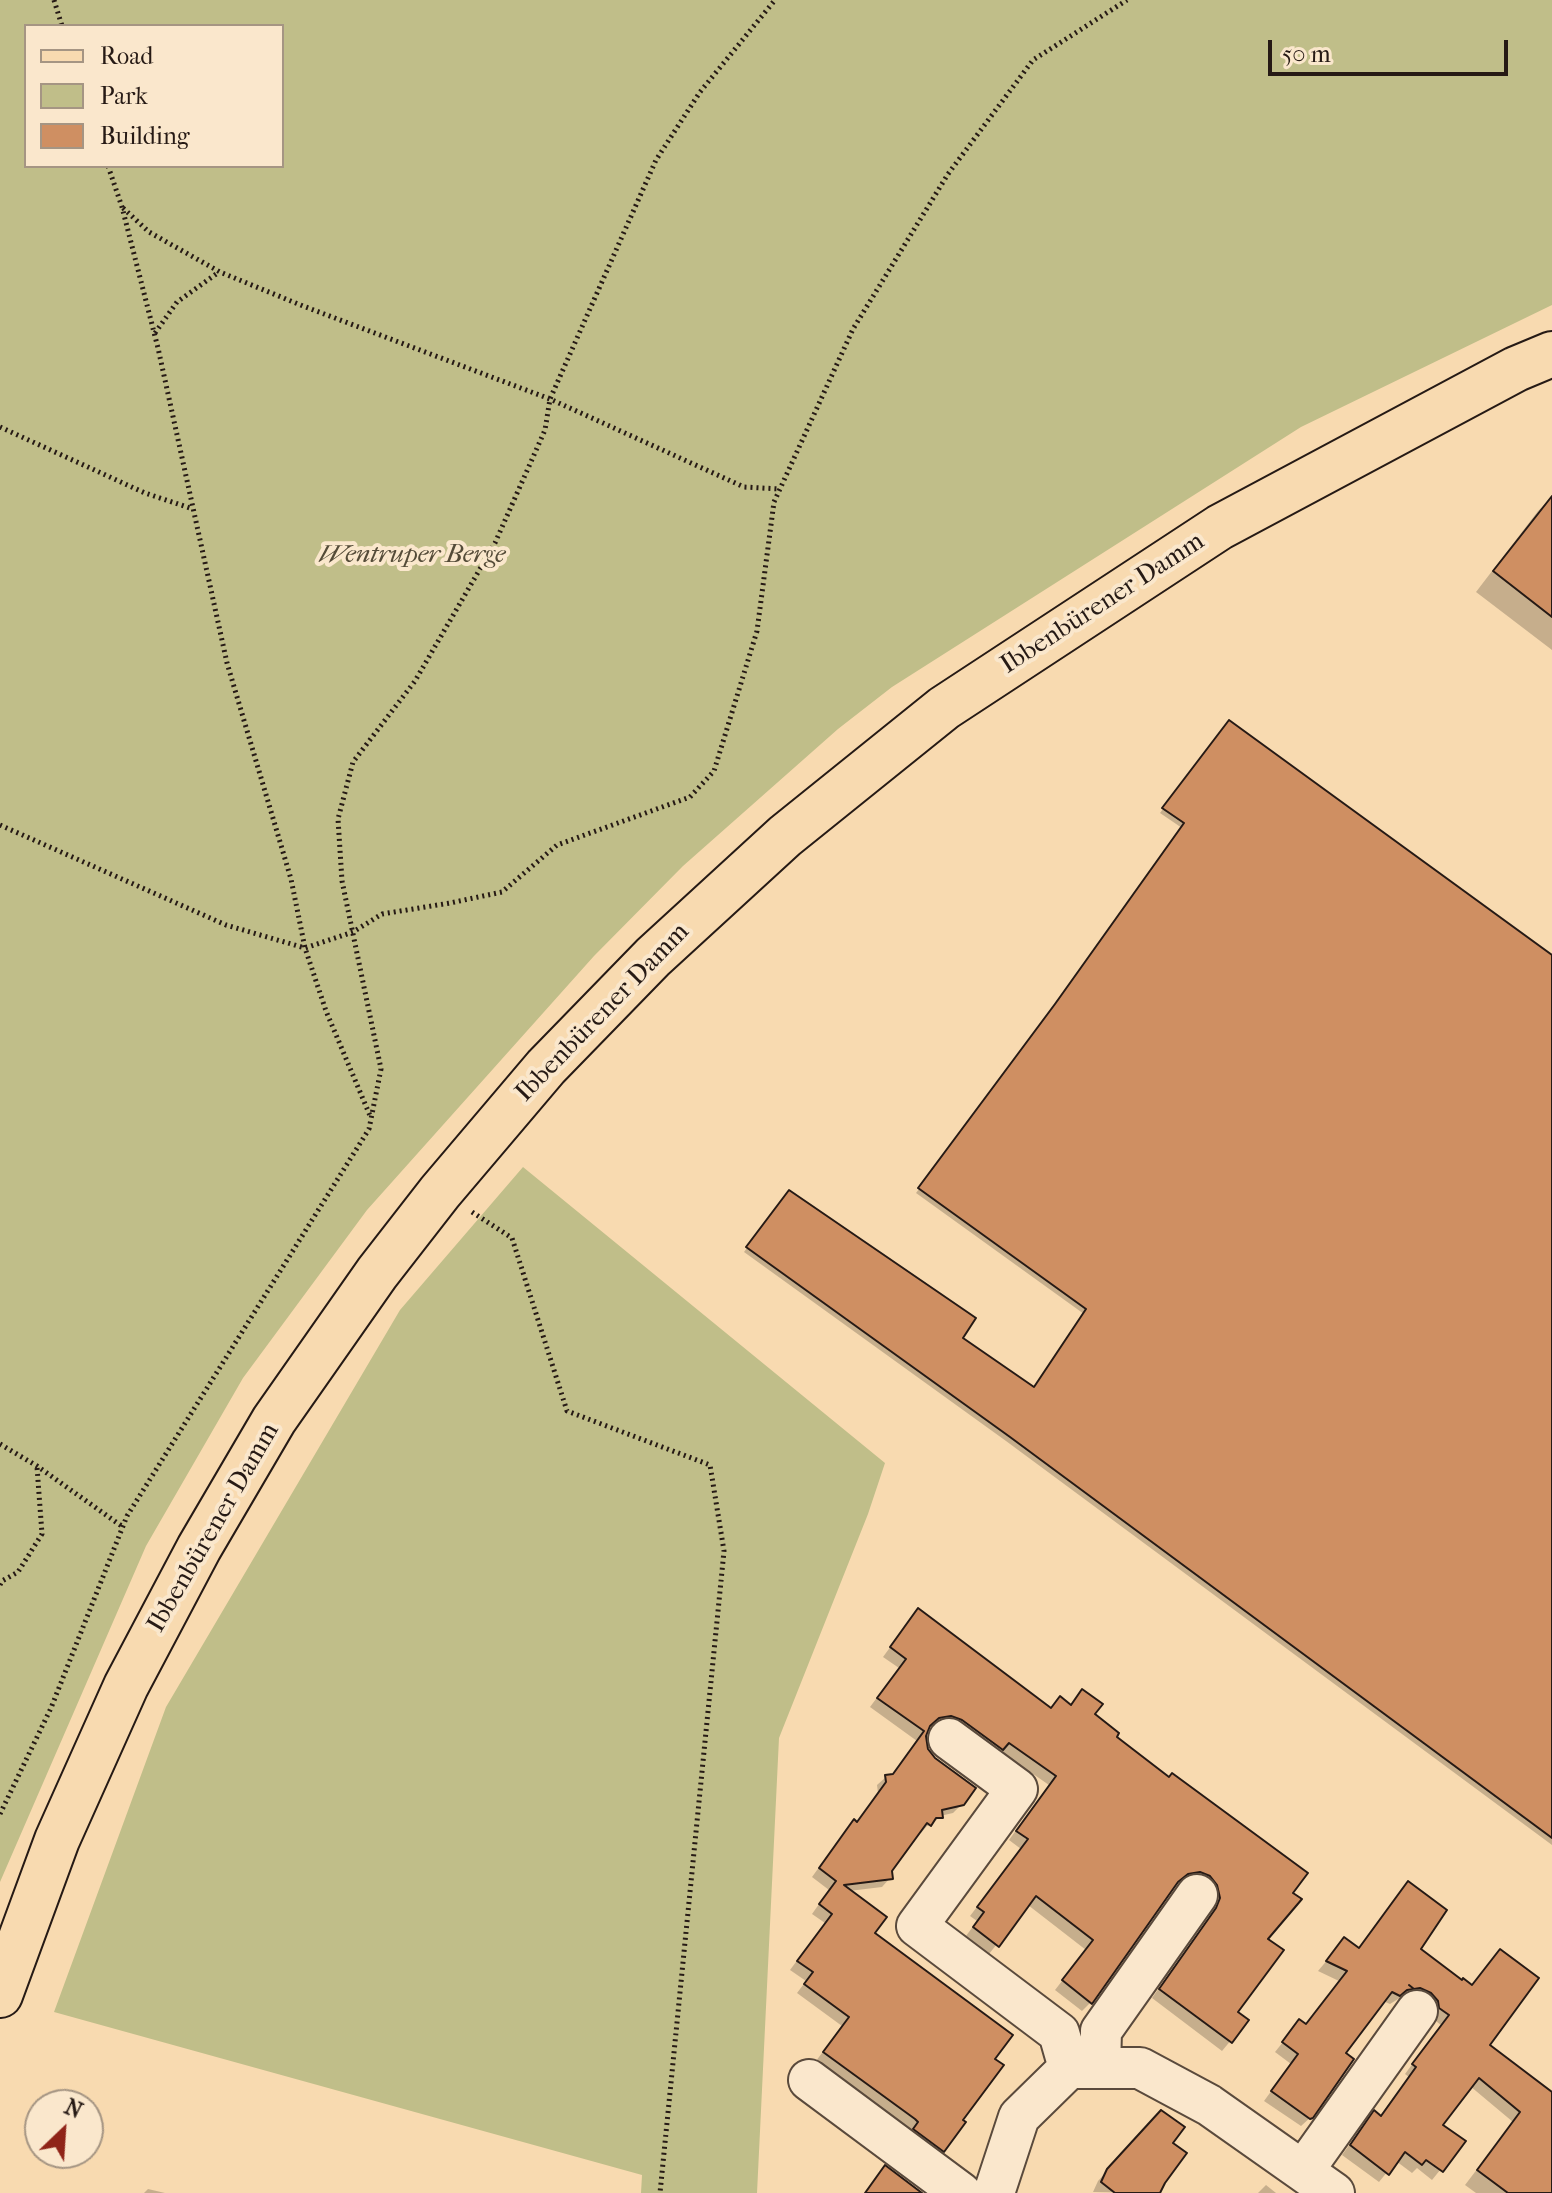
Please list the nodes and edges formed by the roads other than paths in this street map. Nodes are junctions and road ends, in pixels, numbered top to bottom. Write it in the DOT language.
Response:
graph roads {
  1 [pos="1552,354"];
  2 [pos="949,1739"];
  3 [pos="1197,1895"];
  4 [pos="0,1995"];
  5 [pos="1417,2011"];
  6 [pos="1084,2068"];
  7 [pos="809,2080"];
  8 [pos="1318,2182"];
  9 [pos="961,2193"];
  10 [pos="994,2193"];
  1 -- 4 [label="main road, Ibbenbürener Damm"];
  2 -- 6 [label="street"];
  3 -- 6 [label="street"];
  5 -- 8 [label="street"];
  6 -- 8 [label="street"];
  6 -- 10 [label="street"];
  7 -- 9 [label="street"];
}
